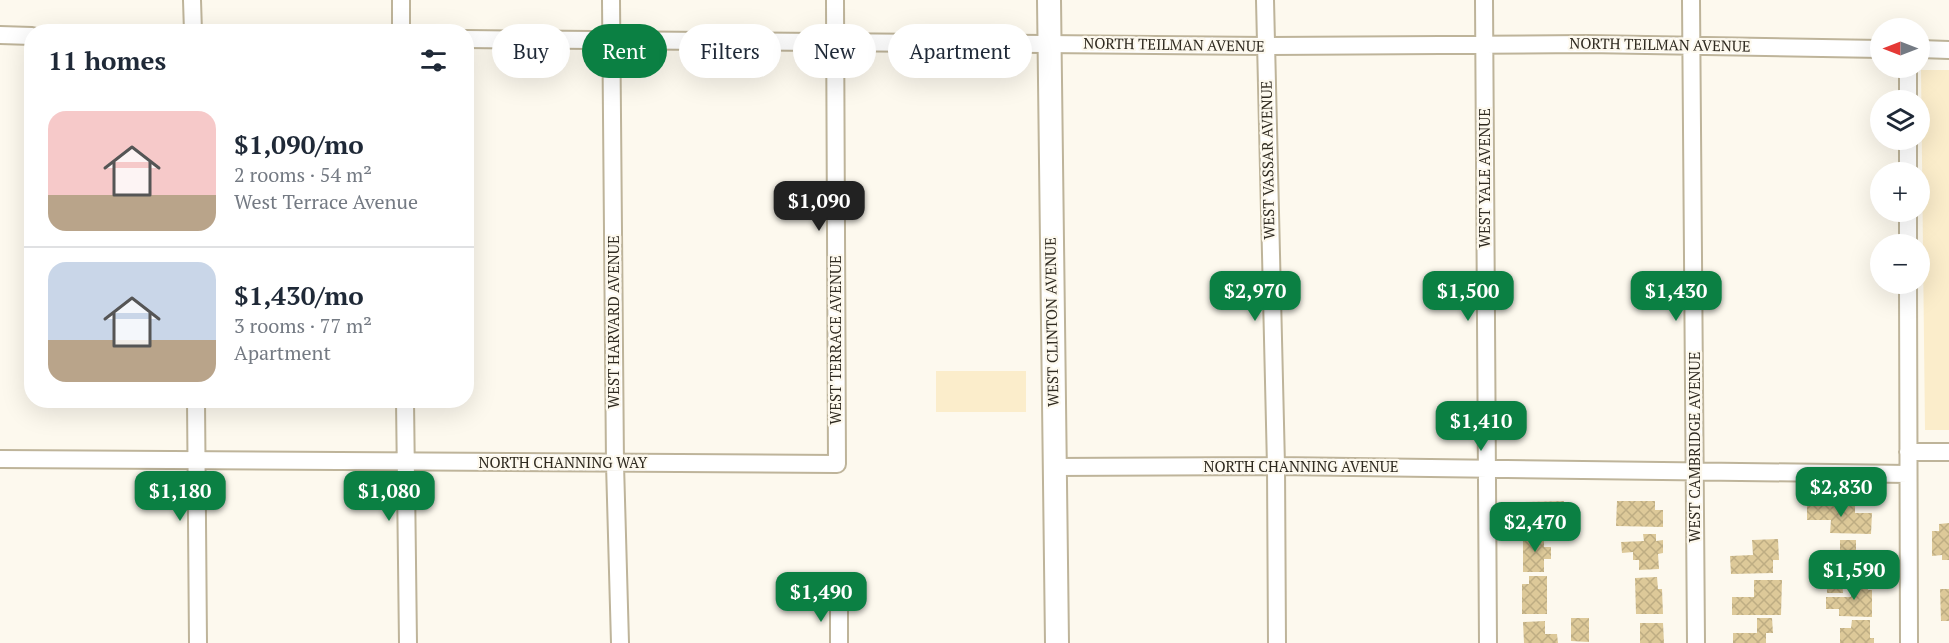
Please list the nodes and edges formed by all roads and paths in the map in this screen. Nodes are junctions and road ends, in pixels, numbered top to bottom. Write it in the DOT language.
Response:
graph roads {
  1 [pos="192,0"];
  2 [pos="401,0"];
  3 [pos="611,0"];
  4 [pos="835,0"];
  5 [pos="1049,0"];
  6 [pos="1265,0"];
  7 [pos="1484,0"];
  8 [pos="1691,0"];
  9 [pos="193,24"];
  10 [pos="401,24"];
  11 [pos="612,24"];
  12 [pos="835,24"];
  13 [pos="0,35"];
  14 [pos="24,36"];
  15 [pos="474,39"];
  16 [pos="582,40"];
  17 [pos="667,40"];
  18 [pos="793,42"];
  19 [pos="876,42"];
  20 [pos="1049,43"];
  21 [pos="1485,44"];
  22 [pos="1692,45"];
  23 [pos="1265,46"];
  24 [pos="1870,49"];
  25 [pos="1930,50"];
  26 [pos="1949,50"];
  27 [pos="612,78"];
  28 [pos="835,78"];
  29 [pos="1908,294"];
  30 [pos="196,408"];
  31 [pos="405,408"];
  32 [pos="1908,452"];
  33 [pos="1949,452"];
  34 [pos="0,459"];
  35 [pos="196,461"];
  36 [pos="406,462"];
  37 [pos="615,464"];
  38 [pos="837,464"];
  39 [pos="1276,466"];
  40 [pos="1053,467"];
  41 [pos="1486,469"];
  42 [pos="1695,471"];
  43 [pos="1908,474"];
  44 [pos="839,603"];
  45 [pos="198,643"];
  46 [pos="408,643"];
  47 [pos="620,643"];
  48 [pos="839,643"];
  49 [pos="1057,643"];
  50 [pos="1277,643"];
  51 [pos="1488,643"];
  52 [pos="1696,643"];
  53 [pos="1909,643"];
  1 -- 9 [label="street"];
  2 -- 10 [label="street"];
  3 -- 11 [label="street, WEST HARVARD AVENUE"];
  4 -- 12 [label="street, WEST TERRACE AVENUE"];
  5 -- 20 [label="main road, WEST CLINTON AVENUE"];
  6 -- 23 [label="street, WEST VASSAR AVENUE"];
  7 -- 21 [label="street, WEST YALE AVENUE"];
  8 -- 22 [label="street, WEST CAMBRIDGE AVENUE"];
  13 -- 14 [label="street"];
  15 -- 16 [label="street, NORTH TEILMAN AVENUE"];
  17 -- 18 [label="street, NORTH TEILMAN AVENUE"];
  19 -- 20 [label="street, NORTH TEILMAN AVENUE"];
  20 -- 23 [label="street, NORTH TEILMAN AVENUE"];
  20 -- 40 [label="main road, WEST CLINTON AVENUE"];
  21 -- 22 [label="street, NORTH TEILMAN AVENUE"];
  21 -- 23 [label="street, NORTH TEILMAN AVENUE"];
  21 -- 41 [label="street, WEST YALE AVENUE"];
  22 -- 24 [label="street, NORTH TEILMAN AVENUE"];
  22 -- 42 [label="street, WEST CAMBRIDGE AVENUE"];
  23 -- 39 [label="street, WEST VASSAR AVENUE"];
  25 -- 26 [label="street"];
  27 -- 37 [label="street, WEST HARVARD AVENUE"];
  28 -- 38 [label="street, WEST TERRACE AVENUE"];
  29 -- 32 [label="street"];
  30 -- 35 [label="street"];
  31 -- 36 [label="street"];
  32 -- 33 [label="street"];
  32 -- 43 [label="street"];
  34 -- 35 [label="street, NORTH CHANNING WAY"];
  35 -- 36 [label="street, NORTH CHANNING WAY"];
  35 -- 45 [label="street"];
  36 -- 37 [label="street, NORTH CHANNING WAY"];
  36 -- 46 [label="street"];
  37 -- 38 [label="street, NORTH CHANNING WAY"];
  37 -- 47 [label="street, WEST HARVARD AVENUE"];
  39 -- 40 [label="street, NORTH CHANNING AVENUE"];
  39 -- 41 [label="street, NORTH CHANNING AVENUE"];
  39 -- 50 [label="street, WEST VASSAR AVENUE"];
  40 -- 49 [label="main road, WEST CLINTON AVENUE"];
  41 -- 42 [label="street, NORTH CHANNING AVENUE"];
  41 -- 51 [label="street, WEST YALE AVENUE"];
  42 -- 43 [label="street, NORTH CHANNING AVENUE"];
  42 -- 52 [label="street, WEST CAMBRIDGE AVENUE"];
  43 -- 53 [label="street"];
  44 -- 48 [label="street"];
}
